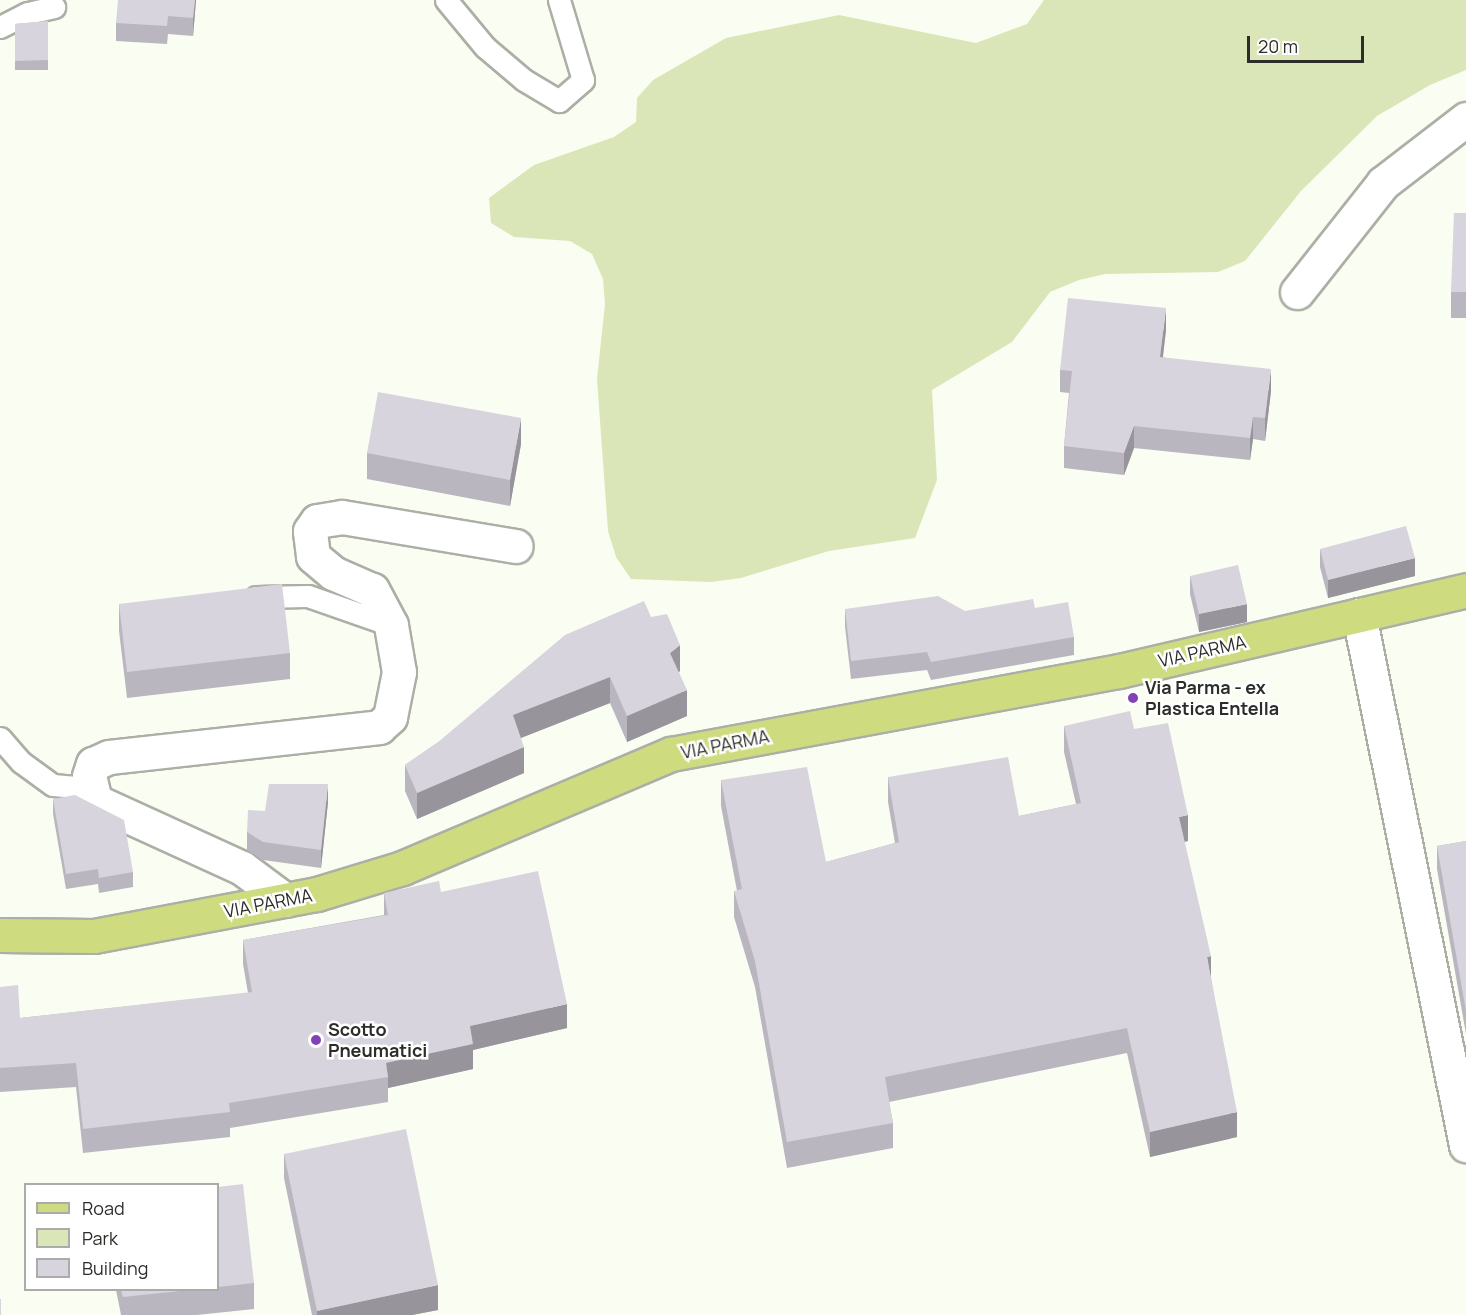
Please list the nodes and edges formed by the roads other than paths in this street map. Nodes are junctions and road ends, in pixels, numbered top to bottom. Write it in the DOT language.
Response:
graph roads {
  1 [pos="446,0"];
  2 [pos="559,0"];
  3 [pos="54,7"];
  4 [pos="0,27"];
  5 [pos="1466,119"];
  6 [pos="1297,292"];
  7 [pos="516,546"];
  8 [pos="1466,590"];
  9 [pos="234,600"];
  10 [pos="1359,615"];
  11 [pos="391,625"];
  12 [pos="0,738"];
  13 [pos="91,788"];
  14 [pos="285,900"];
  15 [pos="0,935"];
  16 [pos="1466,1145"];
  1 -- 2 [label="lane"];
  3 -- 4 [label="lane"];
  5 -- 6 [label="street"];
  7 -- 11 [label="street"];
  8 -- 10 [label="main road, VIA PARMA"];
  9 -- 11 [label="lane"];
  10 -- 14 [label="main road, VIA PARMA"];
  10 -- 16 [label="street"];
  11 -- 13 [label="street"];
  12 -- 13 [label="lane"];
  13 -- 14 [label="street"];
  14 -- 15 [label="main road, VIA PARMA"];
}
